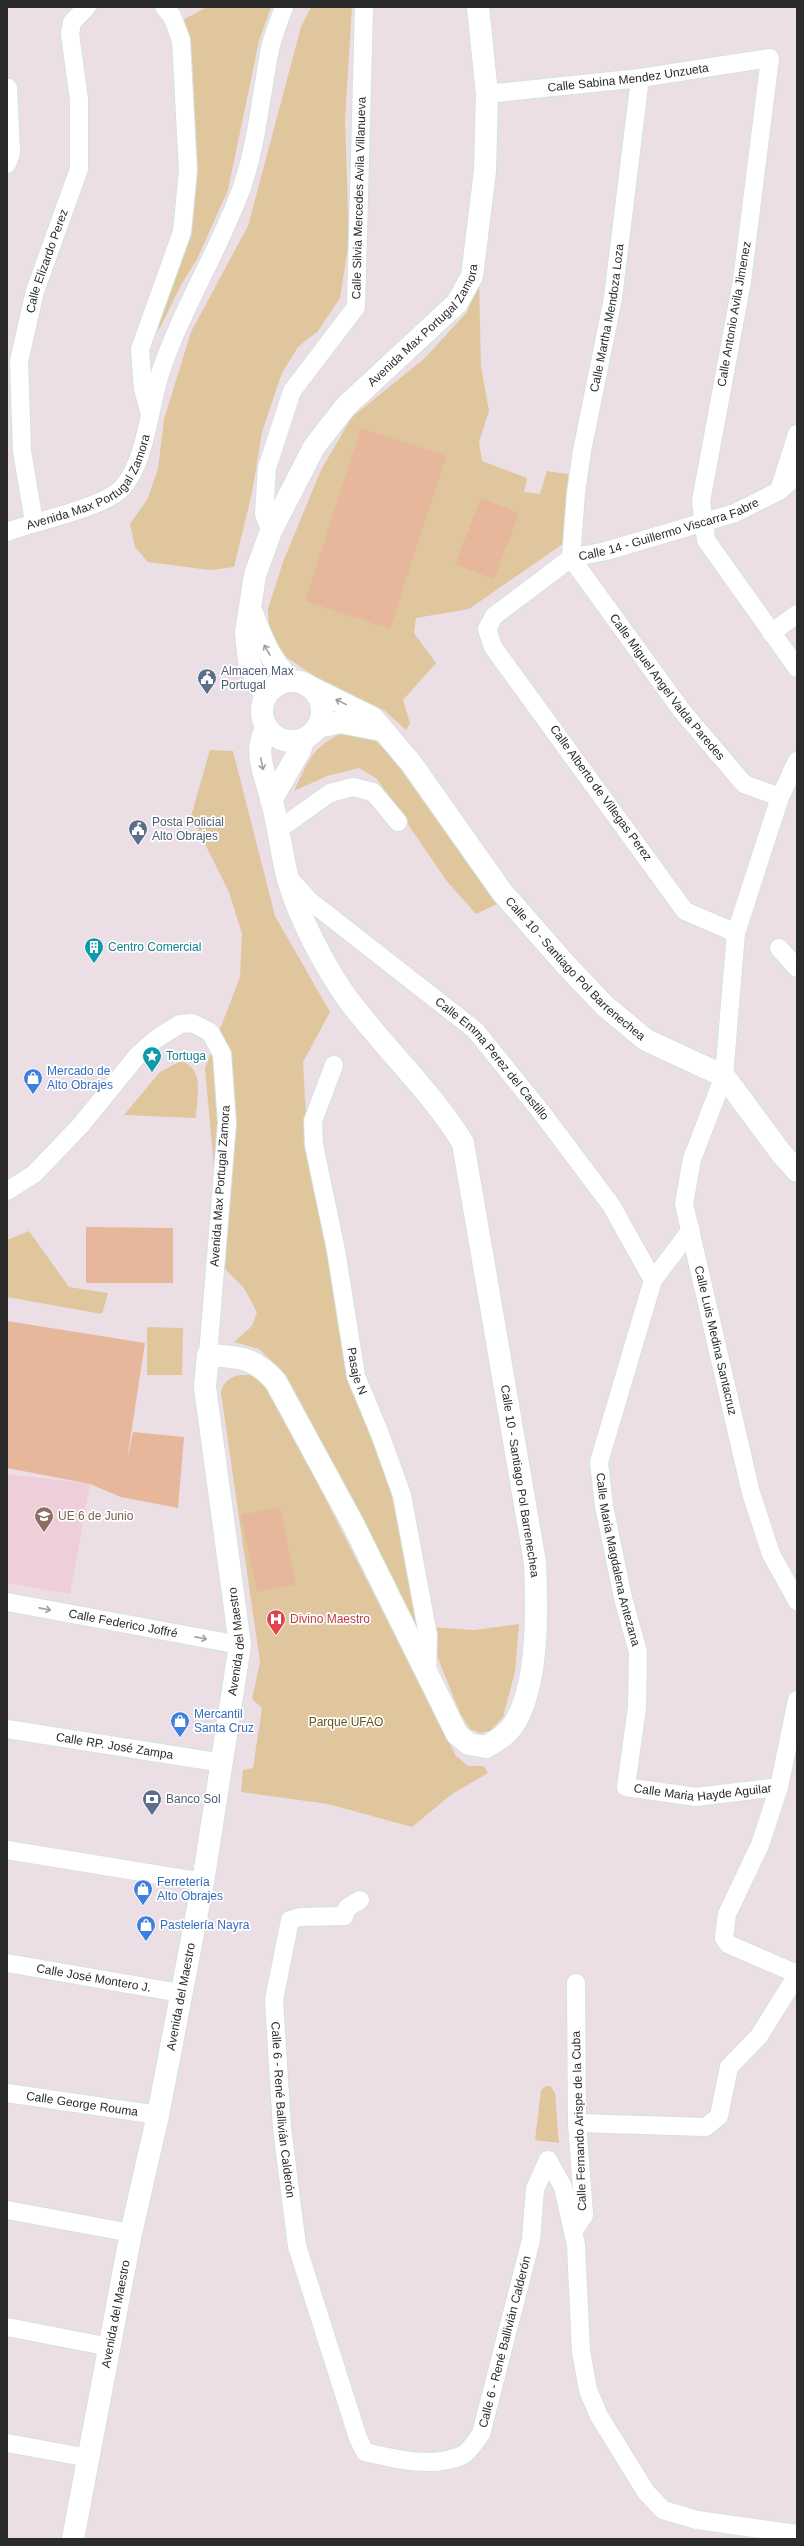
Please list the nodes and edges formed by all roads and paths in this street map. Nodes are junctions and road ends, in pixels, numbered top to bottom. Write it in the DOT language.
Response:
graph roads {
  1 [pos="87,7"];
  2 [pos="164,7"];
  3 [pos="284,7"];
  4 [pos="364,7"];
  5 [pos="478,7"];
  6 [pos="770,58"];
  7 [pos="640,78"];
  8 [pos="8,88"];
  9 [pos="487,94"];
  10 [pos="7,164"];
  11 [pos="149,411"];
  12 [pos="797,434"];
  13 [pos="797,475"];
  14 [pos="779,491"];
  15 [pos="705,521"];
  16 [pos="34,522"];
  17 [pos="271,531"];
  18 [pos="7,532"];
  19 [pos="571,558"];
  20 [pos="251,608"];
  21 [pos="797,614"];
  22 [pos="487,629"];
  23 [pos="771,633"];
  24 [pos="797,668"];
  25 [pos="290,680"];
  26 [pos="312,688"];
  27 [pos="267,693"];
  28 [pos="268,728"];
  29 [pos="385,731"];
  30 [pos="311,733"];
  31 [pos="797,761"];
  32 [pos="780,797"];
  33 [pos="271,800"];
  34 [pos="398,822"];
  35 [pos="278,830"];
  36 [pos="288,876"];
  37 [pos="736,933"];
  38 [pos="779,948"];
  39 [pos="797,968"];
  40 [pos="334,1065"];
  41 [pos="724,1076"];
  42 [pos="797,1171"];
  43 [pos="7,1191"];
  44 [pos="691,1230"];
  45 [pos="653,1280"];
  46 [pos="208,1355"];
  47 [pos="797,1601"];
  48 [pos="7,1602"];
  49 [pos="240,1645"];
  50 [pos="427,1674"];
  51 [pos="797,1700"];
  52 [pos="7,1729"];
  53 [pos="223,1763"];
  54 [pos="626,1787"];
  55 [pos="779,1787"];
  56 [pos="7,1850"];
  57 [pos="203,1882"];
  58 [pos="360,1900"];
  59 [pos="7,1963"];
  60 [pos="795,1978"];
  61 [pos="576,1983"];
  62 [pos="180,1993"];
  63 [pos="7,2093"];
  64 [pos="158,2115"];
  65 [pos="577,2123"];
  66 [pos="7,2210"];
  67 [pos="573,2232"];
  68 [pos="131,2233"];
  69 [pos="7,2327"];
  70 [pos="110,2347"];
  71 [pos="7,2443"];
  72 [pos="89,2458"];
  73 [pos="797,2534"];
  74 [pos="73,2539"];
  1 -- 16 [label="street, Calle Elizardo Perez"];
  2 -- 11 [label="street"];
  3 -- 11 [label="street, Avenida Max Portugal Zamora"];
  4 -- 17 [label="street, Calle Silvia Mercedes Avila Villanueva"];
  5 -- 9 [label="main road, Avenida Max Portugal Zamora"];
  6 -- 7 [label="street, Calle Sabina Mendez Unzueta"];
  6 -- 15 [label="street, Calle Antonio Avila Jimenez"];
  7 -- 9 [label="street, Calle Sabina Mendez Unzueta"];
  7 -- 19 [label="street, Calle Martha Mendoza Loza"];
  8 -- 10 [label="street"];
  9 -- 17 [label="main road, Avenida Max Portugal Zamora"];
  11 -- 16 [label="street, Avenida Max Portugal Zamora"];
  12 -- 14 [label="street"];
  13 -- 14 [label="street, Calle 14 - Guillermo Viscarra Fabre"];
  14 -- 15 [label="street, Calle 14 - Guillermo Viscarra Fabre"];
  15 -- 19 [label="street, Calle 14 - Guillermo Viscarra Fabre"];
  15 -- 23 [label="street, Calle Antonio Avila Jimenez"];
  16 -- 18 [label="street, Avenida Max Portugal Zamora"];
  17 -- 20 [label="main road, Avenida Max Portugal Zamora"];
  19 -- 22 [label="street, Calle 14 - Guillermo Viscarra Fabre"];
  19 -- 32 [label="street, Calle Miguel Angel Valda Paredes"];
  25 -- 20 [label="main road, Avenida Max Portugal Zamora, one-way"];
  20 -- 27 [label="main road, Avenida Max Portugal Zamora"];
  21 -- 23 [label="street"];
  22 -- 37 [label="street, Calle Alberto de Villegas Perez"];
  23 -- 24 [label="street, Calle Antonio Avila Jimenez"];
  25 -- 26 [label="main road"];
  25 -- 27 [label="main road"];
  29 -- 26 [label="main road, Calle 10 - Santiago Pol Barrenechea, one-way"];
  26 -- 30 [label="main road"];
  27 -- 28 [label="main road"];
  28 -- 30 [label="main road"];
  28 -- 33 [label="main road, Calle 10 - Santiago Pol Barrenechea, one-way"];
  29 -- 30 [label="main road"];
  29 -- 41 [label="main road, Calle 10 - Santiago Pol Barrenechea"];
  30 -- 33 [label="main road"];
  31 -- 32 [label="street, Calle Luis Medina Santacruz"];
  32 -- 37 [label="street, Calle Luis Medina Santacruz"];
  33 -- 35 [label="main road, Calle 10 - Santiago Pol Barrenechea"];
  34 -- 35 [label="street"];
  35 -- 36 [label="main road, Calle 10 - Santiago Pol Barrenechea"];
  36 -- 45 [label="street, Calle Emma Perez del Castillo"];
  36 -- 50 [label="main road, Calle 10 - Santiago Pol Barrenechea"];
  37 -- 41 [label="street, Calle Luis Medina Santacruz"];
  38 -- 39 [label="street"];
  40 -- 50 [label="street, Pasaje N"];
  41 -- 42 [label="main road, Calle 10 - Santiago Pol Barrenechea"];
  41 -- 44 [label="street, Calle Luis Medina Santacruz"];
  43 -- 46 [label="street, Avenida Max Portugal Zamora"];
  44 -- 45 [label="street, Calle Maria Magdalena Antezana"];
  44 -- 47 [label="street, Calle Luis Medina Santacruz"];
  45 -- 54 [label="street, Calle Maria Magdalena Antezana"];
  46 -- 49 [label="main road, Avenida del Maestro"];
  46 -- 50 [label="main road, Calle 10 - Santiago Pol Barrenechea"];
  48 -- 49 [label="street, Calle Federico Joffré, one-way"];
  49 -- 53 [label="main road, Avenida del Maestro"];
  51 -- 55 [label="street"];
  52 -- 53 [label="street, Calle RP. José Zampa"];
  53 -- 57 [label="main road, Avenida del Maestro"];
  54 -- 55 [label="street, Calle Maria Hayde Aguilar"];
  55 -- 60 [label="street"];
  56 -- 57 [label="street"];
  57 -- 62 [label="main road, Avenida del Maestro"];
  58 -- 67 [label="street, Calle 6 - René Ballivián Calderón"];
  59 -- 62 [label="street, Calle José Montero J."];
  60 -- 65 [label="street"];
  61 -- 65 [label="street, Calle Fernando Arispe de la Cuba"];
  62 -- 64 [label="main road, Avenida del Maestro"];
  63 -- 64 [label="street, Calle George Rouma"];
  64 -- 68 [label="main road, Avenida del Maestro"];
  65 -- 67 [label="street, Calle Fernando Arispe de la Cuba"];
  66 -- 68 [label="street"];
  67 -- 73 [label="street, Calle 6 - René Ballivián Calderón"];
  68 -- 70 [label="main road, Avenida del Maestro"];
  69 -- 70 [label="street"];
  70 -- 72 [label="main road, Avenida del Maestro"];
  71 -- 72 [label="street"];
  72 -- 74 [label="main road, Avenida del Maestro"];
}
